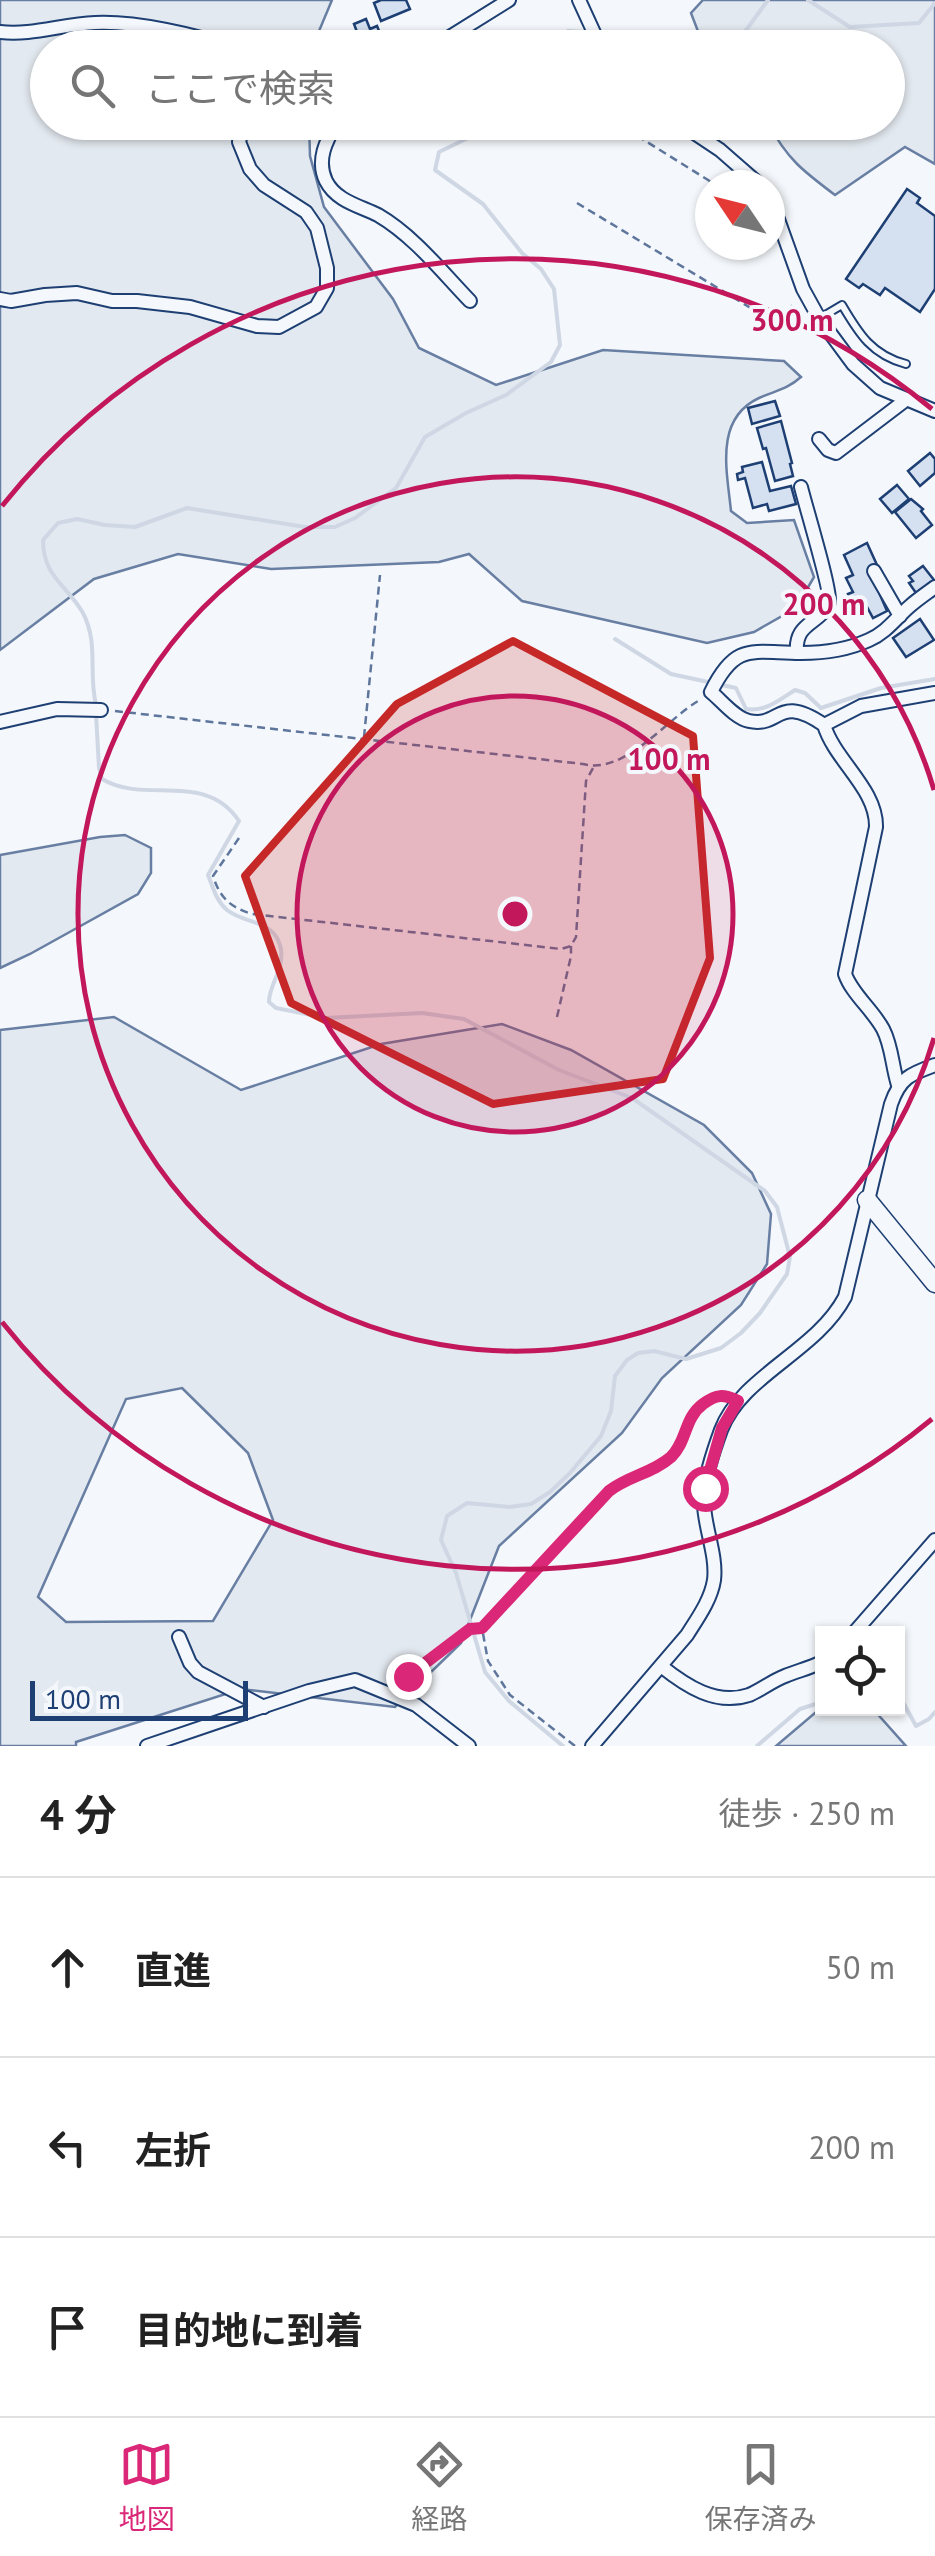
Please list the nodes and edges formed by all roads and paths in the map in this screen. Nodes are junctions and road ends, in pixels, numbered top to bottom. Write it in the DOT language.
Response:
graph roads {
  1 [pos="509,0"];
  2 [pos="579,0"];
  3 [pos="40,30"];
  4 [pos="155,30"];
  5 [pos="461,30"];
  6 [pos="592,30"];
  7 [pos="30,31"];
  8 [pos="0,32"];
  9 [pos="240,140"];
  10 [pos="327,140"];
  11 [pos="644,140"];
  12 [pos="705,140"];
  13 [pos="743,170"];
  14 [pos="695,172"];
  15 [pos="576,203"];
  16 [pos="785,240"];
  17 [pos="0,299"];
  18 [pos="809,300"];
  19 [pos="470,301"];
  20 [pos="820,318"];
  21 [pos="906,364"];
  22 [pos="907,399"];
  23 [pos="935,410"];
  24 [pos="820,439"];
  25 [pos="801,487"];
  26 [pos="874,571"];
  27 [pos="380,574"];
  28 [pos="935,587"];
  29 [pos="900,616"];
  30 [pos="797,653"];
  31 [pos="715,684"];
  32 [pos="935,693"];
  33 [pos="97,710"];
  34 [pos="0,722"];
  35 [pos="824,725"];
  36 [pos="364,739"];
  37 [pos="594,767"];
  38 [pos="239,838"];
  39 [pos="570,946"];
  40 [pos="557,1016"];
  41 [pos="935,1065"];
  42 [pos="898,1085"];
  43 [pos="867,1200"];
  44 [pos="935,1283"];
  45 [pos="738,1401"];
  46 [pos="935,1540"];
  47 [pos="861,1626"];
  48 [pos="482,1628"];
  49 [pos="180,1637"];
  50 [pos="815,1665"];
  51 [pos="661,1666"];
  52 [pos="391,1695"];
  53 [pos="264,1707"];
  54 [pos="147,1746"];
  55 [pos="469,1746"];
  56 [pos="575,1746"];
  57 [pos="592,1746"];
  1 -- 5 [label="street"];
  2 -- 6 [label="street"];
  3 -- 4 [label="street"];
  7 -- 8 [label="street"];
  9 -- 17 [label="street"];
  10 -- 19 [label="street"];
  11 -- 14 [label="path"];
  12 -- 13 [label="street"];
  15 -- 18 [label="path"];
  16 -- 18 [label="street"];
  18 -- 20 [label="street"];
  20 -- 21 [label="lane"];
  20 -- 22 [label="street"];
  22 -- 23 [label="street"];
  22 -- 24 [label="street"];
  25 -- 30 [label="street"];
  26 -- 29 [label="street"];
  27 -- 36 [label="path"];
  28 -- 29 [label="street"];
  29 -- 30 [label="street"];
  30 -- 31 [label="street"];
  31 -- 35 [label="street"];
  31 -- 37 [label="path"];
  32 -- 35 [label="street"];
  33 -- 34 [label="street"];
  33 -- 36 [label="path"];
  35 -- 42 [label="street"];
  36 -- 37 [label="path"];
  37 -- 39 [label="path"];
  38 -- 39 [label="path"];
  39 -- 40 [label="path"];
  41 -- 42 [label="street"];
  42 -- 43 [label="street"];
  43 -- 44 [label="street"];
  43 -- 45 [label="street"];
  45 -- 48 [label="path"];
  45 -- 51 [label="street"];
  46 -- 47 [label="street"];
  48 -- 52 [label="path"];
  48 -- 56 [label="path"];
  49 -- 53 [label="street"];
  50 -- 51 [label="street"];
  51 -- 57 [label="street"];
  52 -- 53 [label="street"];
  52 -- 55 [label="street"];
  53 -- 54 [label="street"];
}
